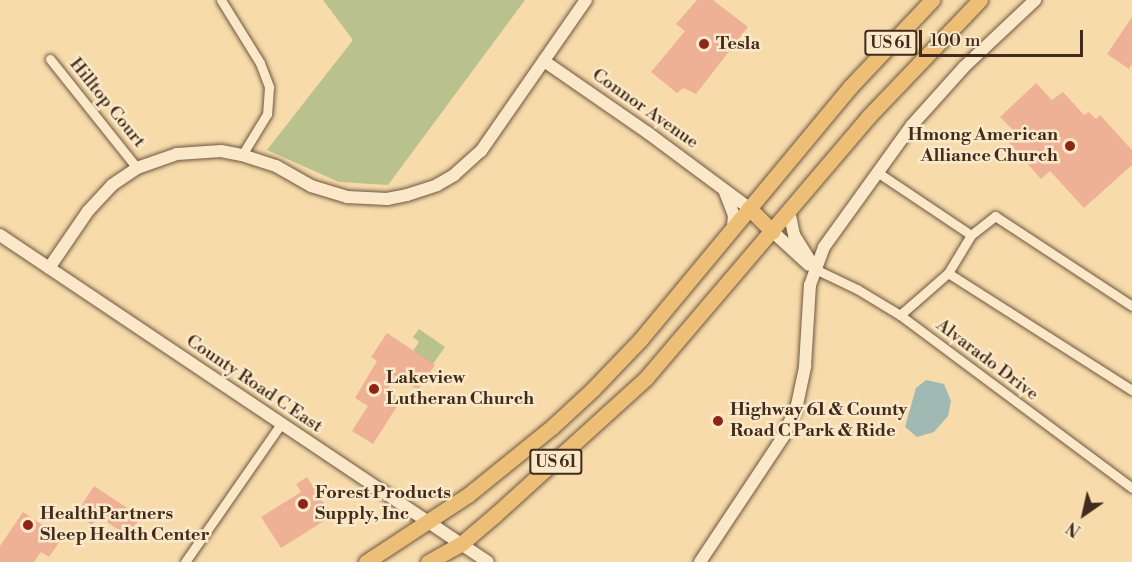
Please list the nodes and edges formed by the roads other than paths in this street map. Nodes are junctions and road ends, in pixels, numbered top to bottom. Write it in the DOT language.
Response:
graph roads {
  1 [pos="221,0"];
  2 [pos="586,0"];
  3 [pos="932,0"];
  4 [pos="980,0"];
  5 [pos="1035,0"];
  6 [pos="50,59"];
  7 [pos="543,61"];
  8 [pos="242,155"];
  9 [pos="137,168"];
  10 [pos="877,172"];
  11 [pos="724,189"];
  12 [pos="748,208"];
  13 [pos="789,211"];
  14 [pos="733,226"];
  15 [pos="772,231"];
  16 [pos="0,235"];
  17 [pos="971,235"];
  18 [pos="49,268"];
  19 [pos="815,269"];
  20 [pos="948,273"];
  21 [pos="1132,306"];
  22 [pos="900,315"];
  23 [pos="1132,390"];
  24 [pos="281,424"];
  25 [pos="1132,488"];
  26 [pos="429,522"];
  27 [pos="461,544"];
  28 [pos="185,562"];
  29 [pos="366,562"];
  30 [pos="428,562"];
  31 [pos="489,562"];
  32 [pos="700,562"];
  1 -- 8 [label="street"];
  2 -- 7 [label="street"];
  3 -- 12 [label="main road, US 61"];
  4 -- 13 [label="main road, US 61"];
  5 -- 10 [label="street"];
  6 -- 9 [label="street, Hilltop Court"];
  7 -- 8 [label="street"];
  7 -- 11 [label="street, Connor Avenue"];
  8 -- 9 [label="street"];
  9 -- 18 [label="street"];
  10 -- 17 [label="street"];
  10 -- 19 [label="street"];
  11 -- 12 [label="street, Connor Avenue"];
  11 -- 14 [label="street"];
  12 -- 14 [label="main road, US 61"];
  12 -- 15 [label="main road, Connor Avenue"];
  13 -- 15 [label="main road, US 61"];
  13 -- 19 [label="street"];
  14 -- 26 [label="main road, US 61"];
  15 -- 19 [label="street"];
  15 -- 27 [label="main road, US 61"];
  16 -- 18 [label="street, County Road C East"];
  17 -- 20 [label="street"];
  17 -- 21 [label="street"];
  18 -- 24 [label="street, County Road C East"];
  19 -- 22 [label="street, Alvarado Drive"];
  19 -- 32 [label="street"];
  20 -- 22 [label="street"];
  20 -- 23 [label="street"];
  22 -- 25 [label="street, Alvarado Drive"];
  24 -- 26 [label="street, County Road C East"];
  24 -- 28 [label="street"];
  26 -- 27 [label="street, County Road C East"];
  26 -- 29 [label="main road, US 61"];
  27 -- 30 [label="main road, US 61"];
  27 -- 31 [label="street, County Road C East"];
}
